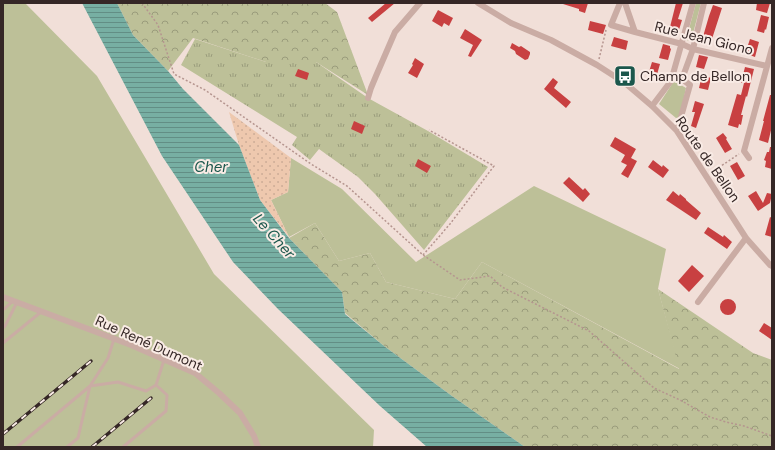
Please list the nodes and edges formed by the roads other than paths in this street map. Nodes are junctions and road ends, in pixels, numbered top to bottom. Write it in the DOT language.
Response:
graph roads {
  1 [pos="420,3"];
  2 [pos="478,3"];
  3 [pos="620,3"];
  4 [pos="625,3"];
  5 [pos="693,3"];
  6 [pos="704,3"];
  7 [pos="635,32"];
  8 [pos="682,44"];
  9 [pos="772,48"];
  10 [pos="693,49"];
  11 [pos="767,66"];
  12 [pos="672,76"];
  13 [pos="682,79"];
  14 [pos="368,98"];
  15 [pos="652,106"];
  16 [pos="677,131"];
  17 [pos="749,158"];
  18 [pos="746,238"];
  19 [pos="772,266"];
  20 [pos="3,297"];
  21 [pos="15,302"];
  22 [pos="698,302"];
  23 [pos="3,310"];
  24 [pos="42,312"];
  25 [pos="3,328"];
  26 [pos="114,338"];
  27 [pos="3,343"];
  28 [pos="164,360"];
  29 [pos="156,385"];
  30 [pos="90,386"];
  31 [pos="17,447"];
  32 [pos="67,447"];
  33 [pos="123,447"];
  34 [pos="258,447"];
  1 -- 14 [label="street"];
  2 -- 15 [label="street, Route de Bellon"];
  3 -- 7 [label="street, Rue Jean Giono"];
  4 -- 7 [label="street, Rue Jean Giono"];
  5 -- 8 [label="street"];
  6 -- 10 [label="street"];
  7 -- 8 [label="street, Rue Jean Giono"];
  8 -- 10 [label="street, Rue Jean Giono"];
  8 -- 12 [label="street"];
  9 -- 11 [label="street"];
  10 -- 11 [label="street, Rue Jean Giono"];
  10 -- 13 [label="street"];
  11 -- 17 [label="street"];
  12 -- 13 [label="street"];
  12 -- 15 [label="street"];
  13 -- 16 [label="street"];
  15 -- 16 [label="street, Route de Bellon"];
  16 -- 18 [label="street, Route de Bellon"];
  18 -- 19 [label="street, Route de Bellon"];
  18 -- 22 [label="street"];
  20 -- 21 [label="street, Rue René Dumont"];
  21 -- 23 [label="lane"];
  21 -- 24 [label="street, Rue René Dumont"];
  21 -- 25 [label="lane"];
  24 -- 26 [label="street, Rue René Dumont"];
  24 -- 27 [label="lane"];
  26 -- 28 [label="street, Rue René Dumont"];
  26 -- 30 [label="lane"];
  28 -- 29 [label="lane"];
  28 -- 34 [label="street, Rue René Dumont"];
  29 -- 30 [label="lane"];
  29 -- 33 [label="lane"];
  30 -- 31 [label="lane"];
  30 -- 32 [label="lane"];
}
